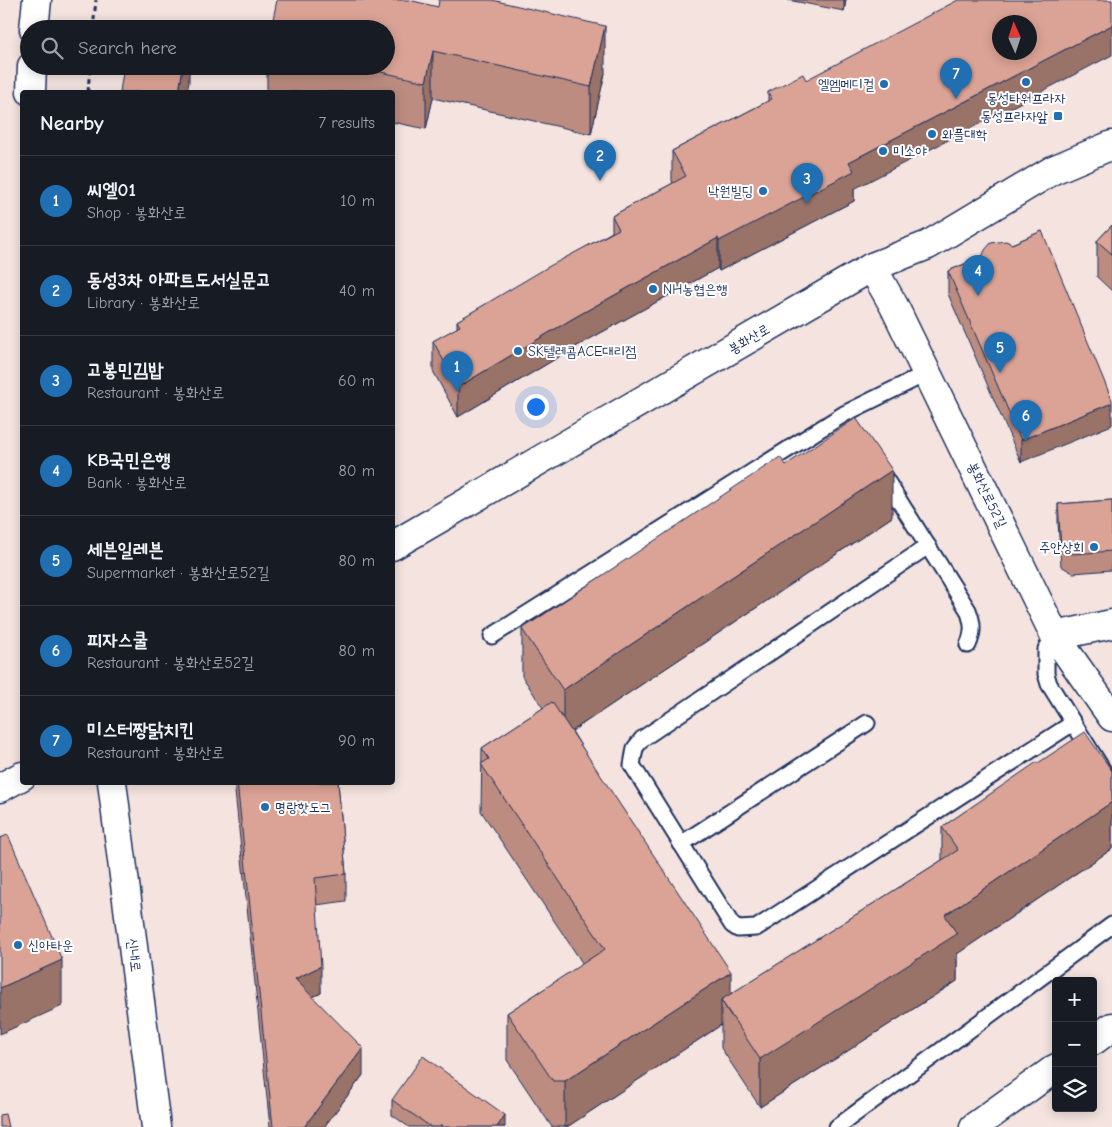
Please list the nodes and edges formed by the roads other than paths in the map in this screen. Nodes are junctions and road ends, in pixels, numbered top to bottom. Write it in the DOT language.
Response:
graph roads {
  1 [pos="37,0"];
  2 [pos="35,20"];
  3 [pos="32,75"];
  4 [pos="31,90"];
  5 [pos="1112,145"];
  6 [pos="872,267"];
  7 [pos="927,373"];
  8 [pos="875,464"];
  9 [pos="395,544"];
  10 [pos="928,546"];
  11 [pos="1112,624"];
  12 [pos="492,636"];
  13 [pos="1055,636"];
  14 [pos="968,645"];
  15 [pos="1112,717"];
  16 [pos="867,723"];
  17 [pos="1073,723"];
  18 [pos="20,777"];
  19 [pos="112,785"];
  20 [pos="1112,785"];
  21 [pos="0,788"];
  22 [pos="681,844"];
  23 [pos="1112,925"];
  24 [pos="1112,1028"];
  25 [pos="1097,1038"];
  26 [pos="1052,1071"];
  27 [pos="156,1127"];
  28 [pos="837,1127"];
  29 [pos="974,1127"];
  1 -- 2 [label="main road"];
  3 -- 4 [label="main road"];
  5 -- 6 [label="main road, 봉화산로"];
  6 -- 7 [label="main road, 봉화산로52길"];
  6 -- 9 [label="main road, 봉화산로"];
  7 -- 12 [label="lane"];
  7 -- 13 [label="main road, 봉화산로52길"];
  8 -- 10 [label="lane"];
  10 -- 14 [label="lane"];
  10 -- 22 [label="lane"];
  11 -- 13 [label="main road"];
  13 -- 15 [label="main road, 봉화산로52길"];
  13 -- 17 [label="lane"];
  16 -- 22 [label="lane"];
  17 -- 20 [label="lane"];
  17 -- 22 [label="lane"];
  18 -- 21 [label="main road"];
  19 -- 27 [label="main road, 신내로"];
  23 -- 28 [label="lane"];
  24 -- 25 [label="main road"];
  26 -- 29 [label="main road"];
}
